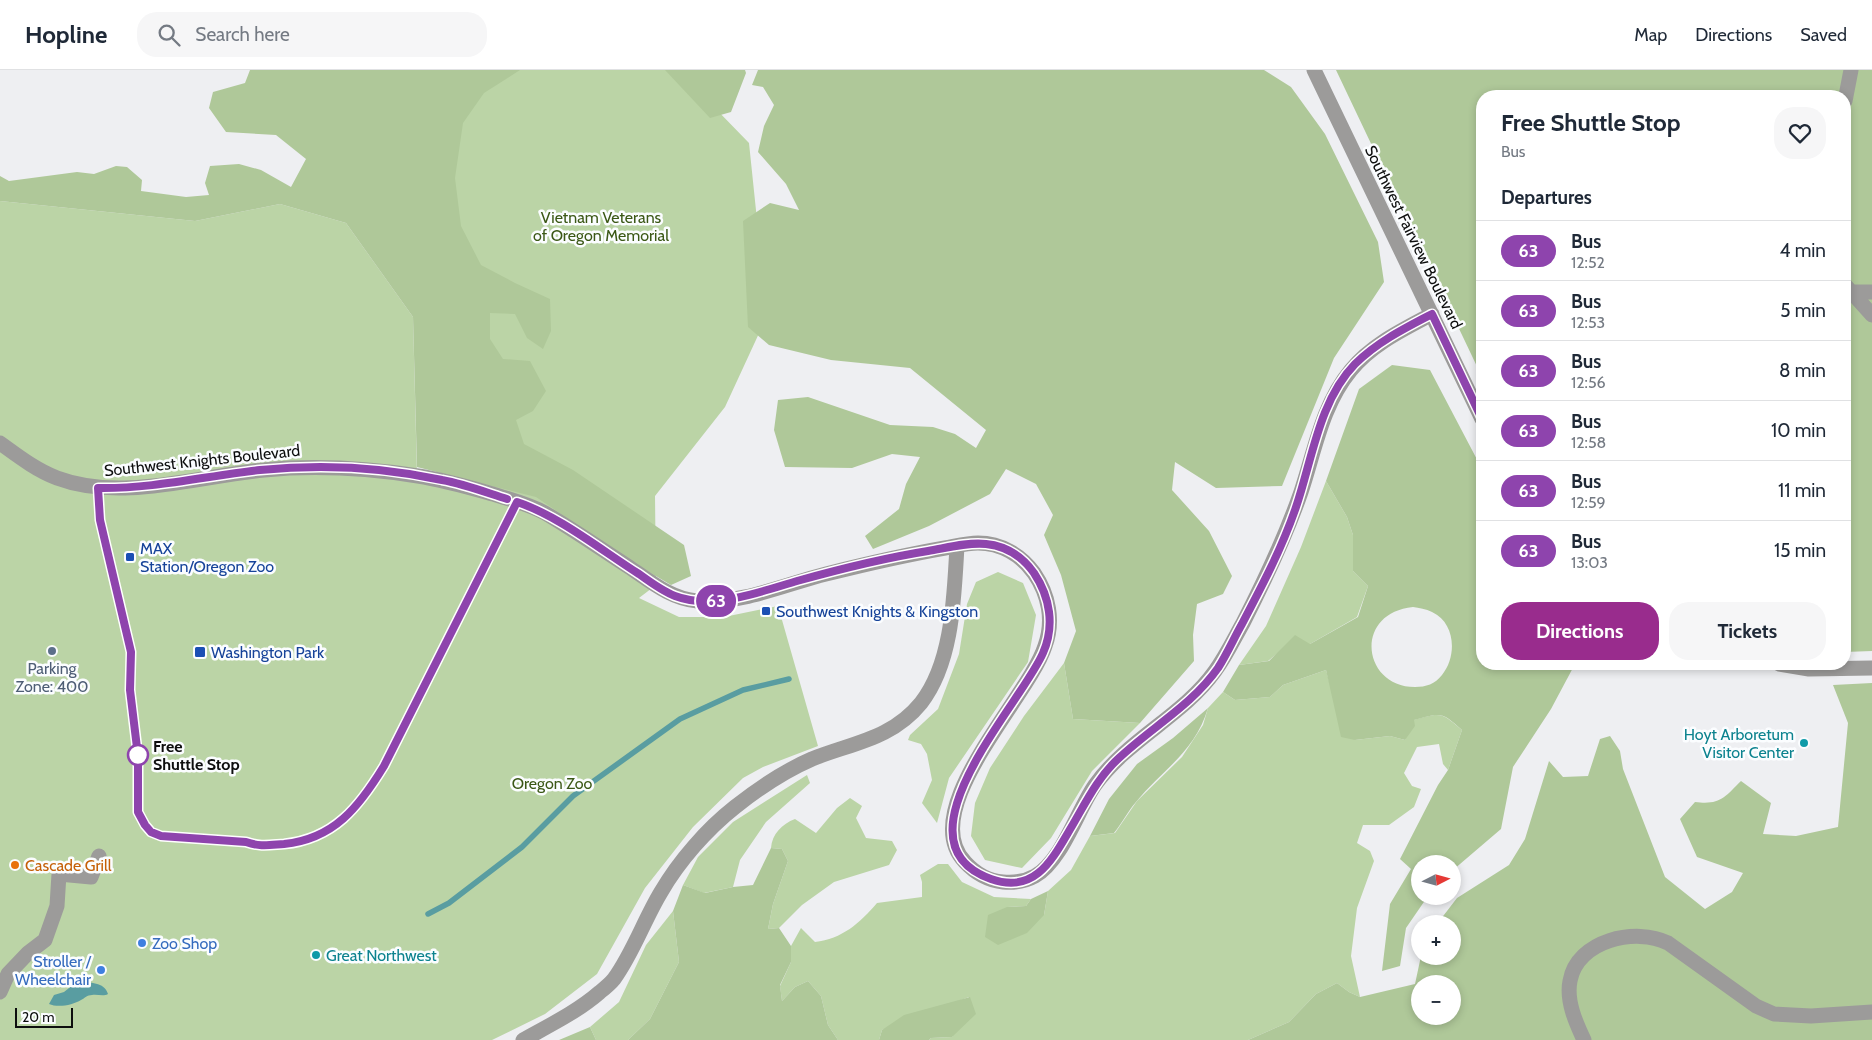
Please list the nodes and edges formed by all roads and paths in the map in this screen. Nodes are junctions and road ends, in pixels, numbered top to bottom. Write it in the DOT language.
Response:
graph roads {
  1 [pos="1314,70"];
  2 [pos="1851,70"];
  3 [pos="1847,90"];
  4 [pos="1851,290"];
  5 [pos="1872,292"];
  6 [pos="1851,294"];
  7 [pos="1432,314"];
  8 [pos="1872,315"];
  9 [pos="1476,406"];
  10 [pos="0,444"];
  11 [pos="957,546"];
  12 [pos="1851,668"];
  13 [pos="1872,668"];
  14 [pos="99,856"];
  15 [pos="0,992"];
  16 [pos="1872,1012"];
  17 [pos="523,1040"];
  18 [pos="1584,1040"];
  1 -- 7 [label="street, Southwest Fairview Boulevard"];
  2 -- 3 [label="street"];
  4 -- 5 [label="street"];
  6 -- 8 [label="street"];
  7 -- 9 [label="street, Southwest Fairview Boulevard"];
  7 -- 11 [label="street, Southwest Knights Boulevard"];
  10 -- 11 [label="street, Southwest Knights Boulevard"];
  11 -- 17 [label="street"];
  12 -- 13 [label="street"];
  14 -- 15 [label="street"];
  16 -- 18 [label="street"];
}
